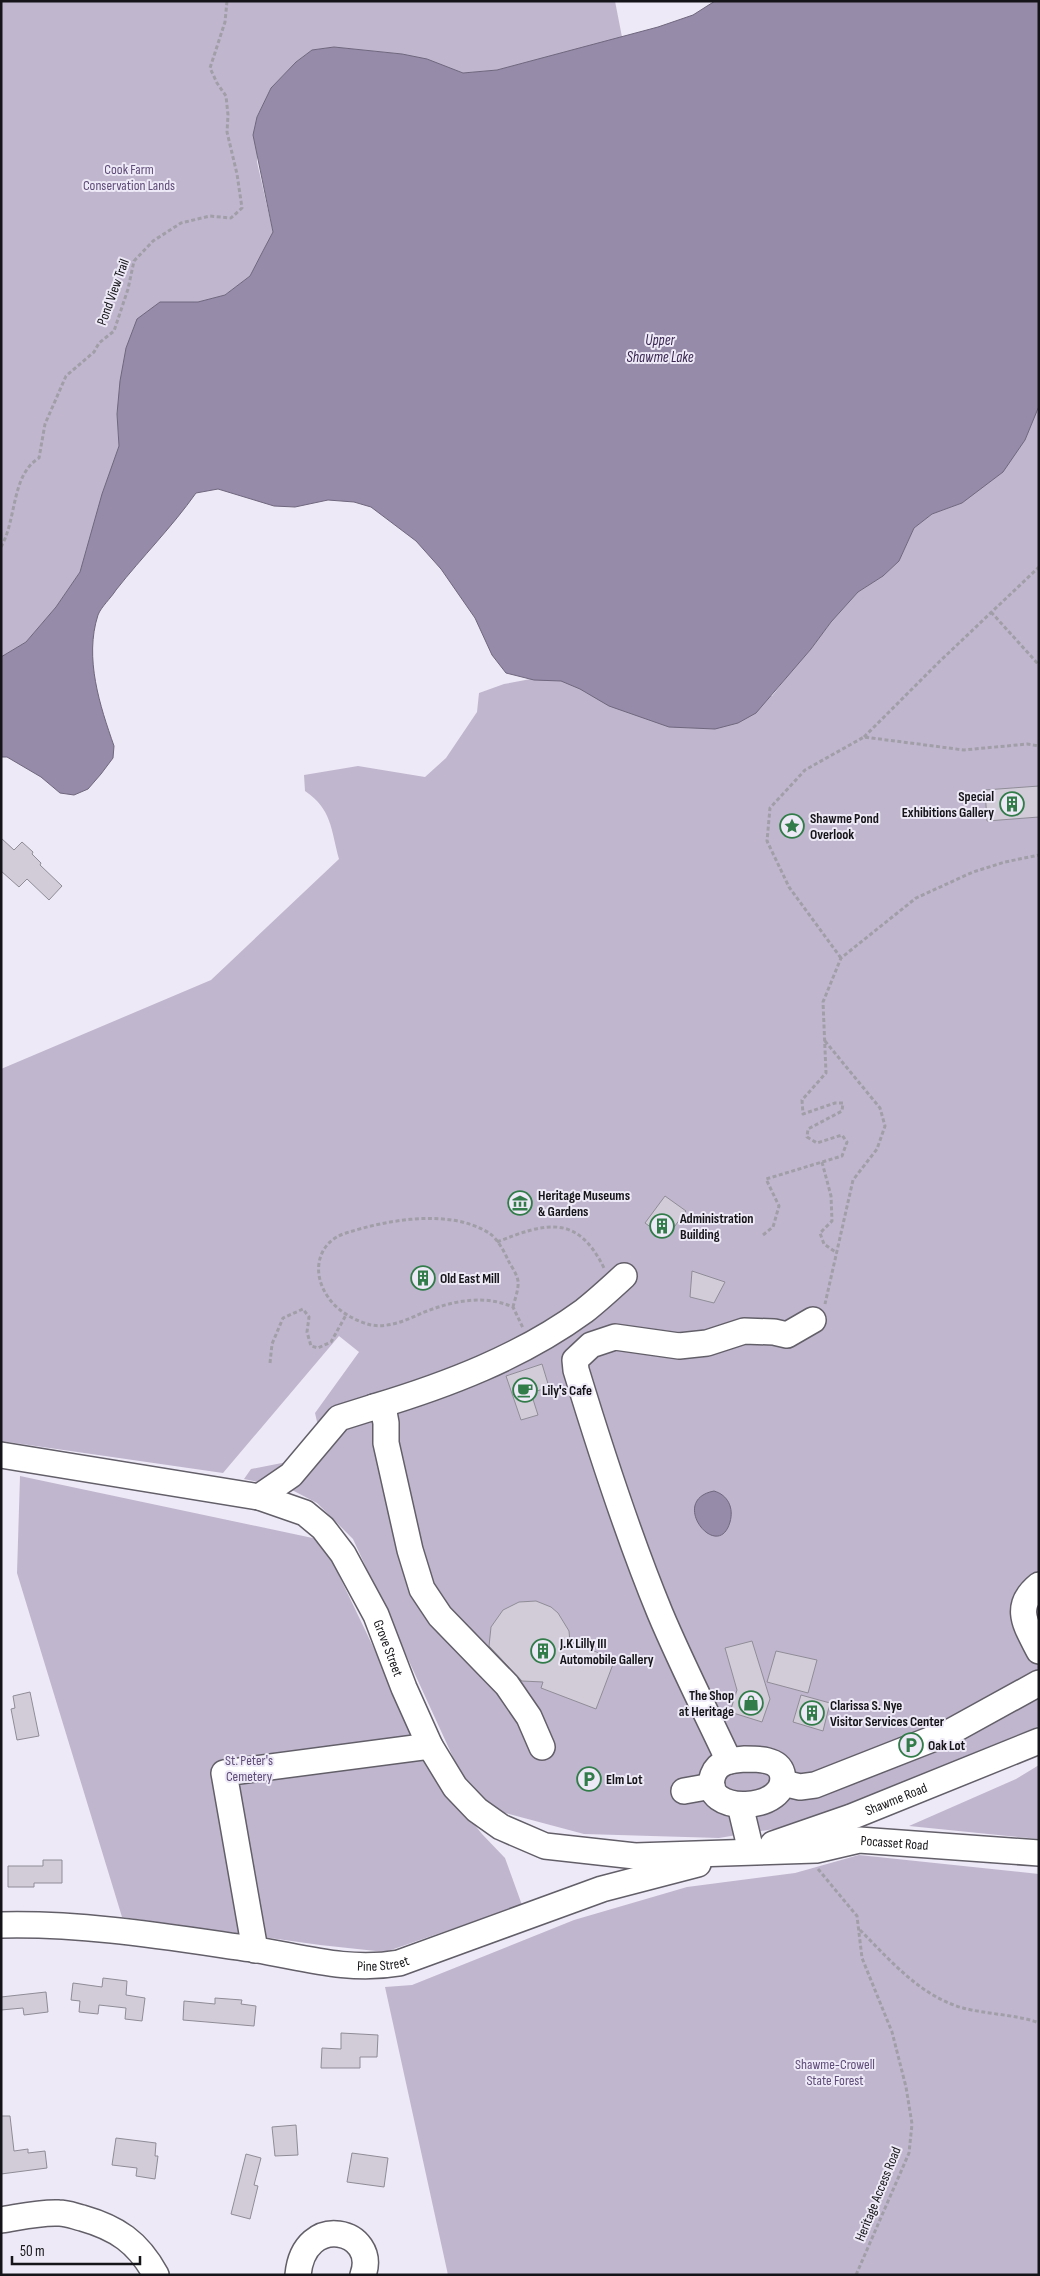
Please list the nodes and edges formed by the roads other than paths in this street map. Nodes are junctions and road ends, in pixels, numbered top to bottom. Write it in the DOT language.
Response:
graph roads {
  1 [pos="616,1284"];
  2 [pos="813,1320"];
  3 [pos="374,1407"];
  4 [pos="1,1455"];
  5 [pos="259,1497"];
  6 [pos="1039,1585"];
  7 [pos="1039,1651"];
  8 [pos="1039,1683"];
  9 [pos="1039,1741"];
  10 [pos="430,1746"];
  11 [pos="542,1746"];
  12 [pos="729,1761"];
  13 [pos="783,1783"];
  14 [pos="712,1786"];
  15 [pos="684,1791"];
  16 [pos="740,1805"];
  17 [pos="751,1851"];
  18 [pos="1039,1853"];
  19 [pos="1,1925"];
  20 [pos="255,1950"];
  21 [pos="1,2220"];
  22 [pos="156,2275"];
  23 [pos="298,2275"];
  24 [pos="363,2275"];
  1 -- 3 [label="street"];
  2 -- 12 [label="street"];
  3 -- 5 [label="street"];
  3 -- 11 [label="street"];
  4 -- 5 [label="street, Grove Street"];
  5 -- 10 [label="street, Grove Street"];
  6 -- 7 [label="street"];
  8 -- 13 [label="street"];
  9 -- 17 [label="street, Shawme Road"];
  10 -- 17 [label="street, Grove Street"];
  10 -- 20 [label="street"];
  12 -- 13 [label="street"];
  12 -- 14 [label="street"];
  13 -- 16 [label="street"];
  14 -- 15 [label="street"];
  14 -- 16 [label="street"];
  16 -- 17 [label="street"];
  17 -- 18 [label="street, Pocasset Road"];
  17 -- 20 [label="street, Pine Street"];
  19 -- 20 [label="street, Pine Street"];
  21 -- 22 [label="street"];
  23 -- 24 [label="street"];
}
